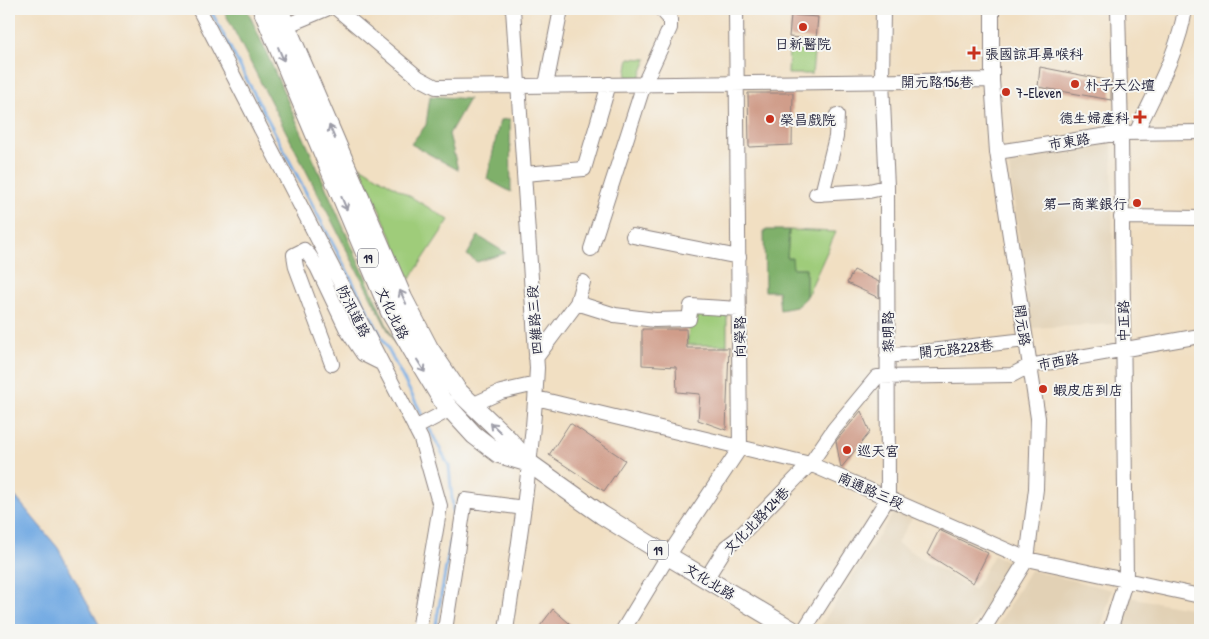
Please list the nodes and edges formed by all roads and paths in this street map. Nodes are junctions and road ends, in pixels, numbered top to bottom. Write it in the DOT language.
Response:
graph roads {
  1 [pos="199,9"];
  2 [pos="262,9"];
  3 [pos="279,9"];
  4 [pos="326,9"];
  5 [pos="337,9"];
  6 [pos="513,9"];
  7 [pos="561,9"];
  8 [pos="661,9"];
  9 [pos="736,9"];
  10 [pos="883,9"];
  11 [pos="992,9"];
  12 [pos="1111,9"];
  13 [pos="1118,9"];
  14 [pos="1184,9"];
  15 [pos="279,29"];
  16 [pos="992,80"];
  17 [pos="882,81"];
  18 [pos="737,83"];
  19 [pos="609,84"];
  20 [pos="644,84"];
  21 [pos="518,85"];
  22 [pos="546,85"];
  23 [pos="837,115"];
  24 [pos="1136,132"];
  25 [pos="1200,132"];
  26 [pos="1121,133"];
  27 [pos="997,152"];
  28 [pos="524,174"];
  29 [pos="887,187"];
  30 [pos="1121,217"];
  31 [pos="1200,218"];
  32 [pos="633,236"];
  33 [pos="591,249"];
  34 [pos="738,257"];
  35 [pos="583,282"];
  36 [pos="577,303"];
  37 [pos="739,309"];
  38 [pos="1200,336"];
  39 [pos="1025,340"];
  40 [pos="1123,350"];
  41 [pos="887,356"];
  42 [pos="536,358"];
  43 [pos="381,363"];
  44 [pos="332,364"];
  45 [pos="1029,366"];
  46 [pos="887,376"];
  47 [pos="536,391"];
  48 [pos="472,405"];
  49 [pos="451,409"];
  50 [pos="415,428"];
  51 [pos="740,448"];
  52 [pos="529,464"];
  53 [pos="810,464"];
  54 [pos="888,498"];
  55 [pos="524,508"];
  56 [pos="668,556"];
  57 [pos="1027,559"];
  58 [pos="706,579"];
  59 [pos="1126,579"];
  60 [pos="1200,596"];
  61 [pos="625,629"];
  62 [pos="419,630"];
  63 [pos="445,630"];
  64 [pos="506,630"];
  65 [pos="792,630"];
  66 [pos="804,630"];
  67 [pos="983,630"];
  68 [pos="1110,630"];
  1 -- 43 [label="street, 防汛道路"];
  2 -- 15 [label="main road, 文化北路 / 19"];
  3 -- 15 [label="main road, 文化北路 / 19"];
  4 -- 15 [label="street"];
  5 -- 21 [label="street, 開元路156巷"];
  6 -- 21 [label="street, 四維路三段"];
  7 -- 22 [label="street"];
  8 -- 20 [label="street"];
  9 -- 18 [label="street, 向榮路"];
  10 -- 17 [label="street, 黎明路"];
  11 -- 16 [label="street, 開元路"];
  12 -- 13 [label="street"];
  13 -- 26 [label="street, 中正路"];
  14 -- 24 [label="street"];
  48 -- 15 [label="main road, 文化北路 / 19, one-way"];
  15 -- 49 [label="main road, 文化北路 / 19, one-way"];
  16 -- 17 [label="street, 開元路156巷"];
  16 -- 27 [label="street, 開元路"];
  17 -- 18 [label="street, 開元路156巷"];
  17 -- 29 [label="street, 黎明路"];
  18 -- 20 [label="street, 開元路156巷"];
  18 -- 34 [label="street, 向榮路"];
  19 -- 20 [label="street, 開元路156巷"];
  19 -- 22 [label="street, 開元路156巷"];
  19 -- 28 [label="street"];
  20 -- 33 [label="street"];
  21 -- 22 [label="street, 開元路156巷"];
  21 -- 28 [label="street, 四維路三段"];
  23 -- 29 [label="street"];
  24 -- 25 [label="street, 市東路"];
  24 -- 26 [label="street, 市東路"];
  26 -- 27 [label="street, 市東路"];
  26 -- 30 [label="street, 中正路"];
  27 -- 39 [label="street, 開元路"];
  28 -- 42 [label="street, 四維路三段"];
  29 -- 41 [label="street, 黎明路"];
  30 -- 31 [label="street"];
  30 -- 40 [label="street, 中正路"];
  32 -- 34 [label="street"];
  34 -- 37 [label="street, 向榮路"];
  35 -- 36 [label="street"];
  36 -- 37 [label="street"];
  36 -- 42 [label="street"];
  37 -- 51 [label="street, 向榮路"];
  38 -- 40 [label="street, 市西路"];
  39 -- 41 [label="street, 開元路228巷"];
  39 -- 45 [label="street, 開元路"];
  40 -- 45 [label="street, 市西路"];
  40 -- 59 [label="street, 中正路"];
  41 -- 46 [label="street, 黎明路"];
  42 -- 47 [label="street, 四維路三段"];
  43 -- 44 [label="street"];
  43 -- 50 [label="street, 防汛道路"];
  45 -- 46 [label="street, 市西路"];
  45 -- 57 [label="street, 開元路"];
  46 -- 53 [label="street, 文化北路124巷"];
  46 -- 54 [label="street, 黎明路"];
  47 -- 48 [label="street"];
  47 -- 51 [label="street, 南通路三段"];
  47 -- 52 [label="street, 四維路三段"];
  52 -- 48 [label="main road, 文化北路 / 19, one-way"];
  49 -- 50 [label="street"];
  49 -- 52 [label="main road, 文化北路 / 19"];
  50 -- 62 [label="street, 防汛道路"];
  51 -- 53 [label="street, 南通路三段"];
  51 -- 56 [label="street"];
  52 -- 55 [label="street, 四維路三段"];
  52 -- 56 [label="main road, 文化北路 / 19"];
  53 -- 54 [label="street, 南通路三段"];
  53 -- 58 [label="street, 文化北路124巷"];
  54 -- 57 [label="street, 南通路三段"];
  54 -- 66 [label="street"];
  55 -- 63 [label="street"];
  55 -- 64 [label="street, 四維路三段"];
  56 -- 58 [label="main road, 文化北路 / 19"];
  56 -- 61 [label="street"];
  57 -- 59 [label="street, 南通路三段"];
  57 -- 67 [label="street, 開元路"];
  58 -- 65 [label="main road, 文化北路 / 19"];
  59 -- 60 [label="street, 南通路三段"];
  59 -- 68 [label="street, 中正路"];
}
